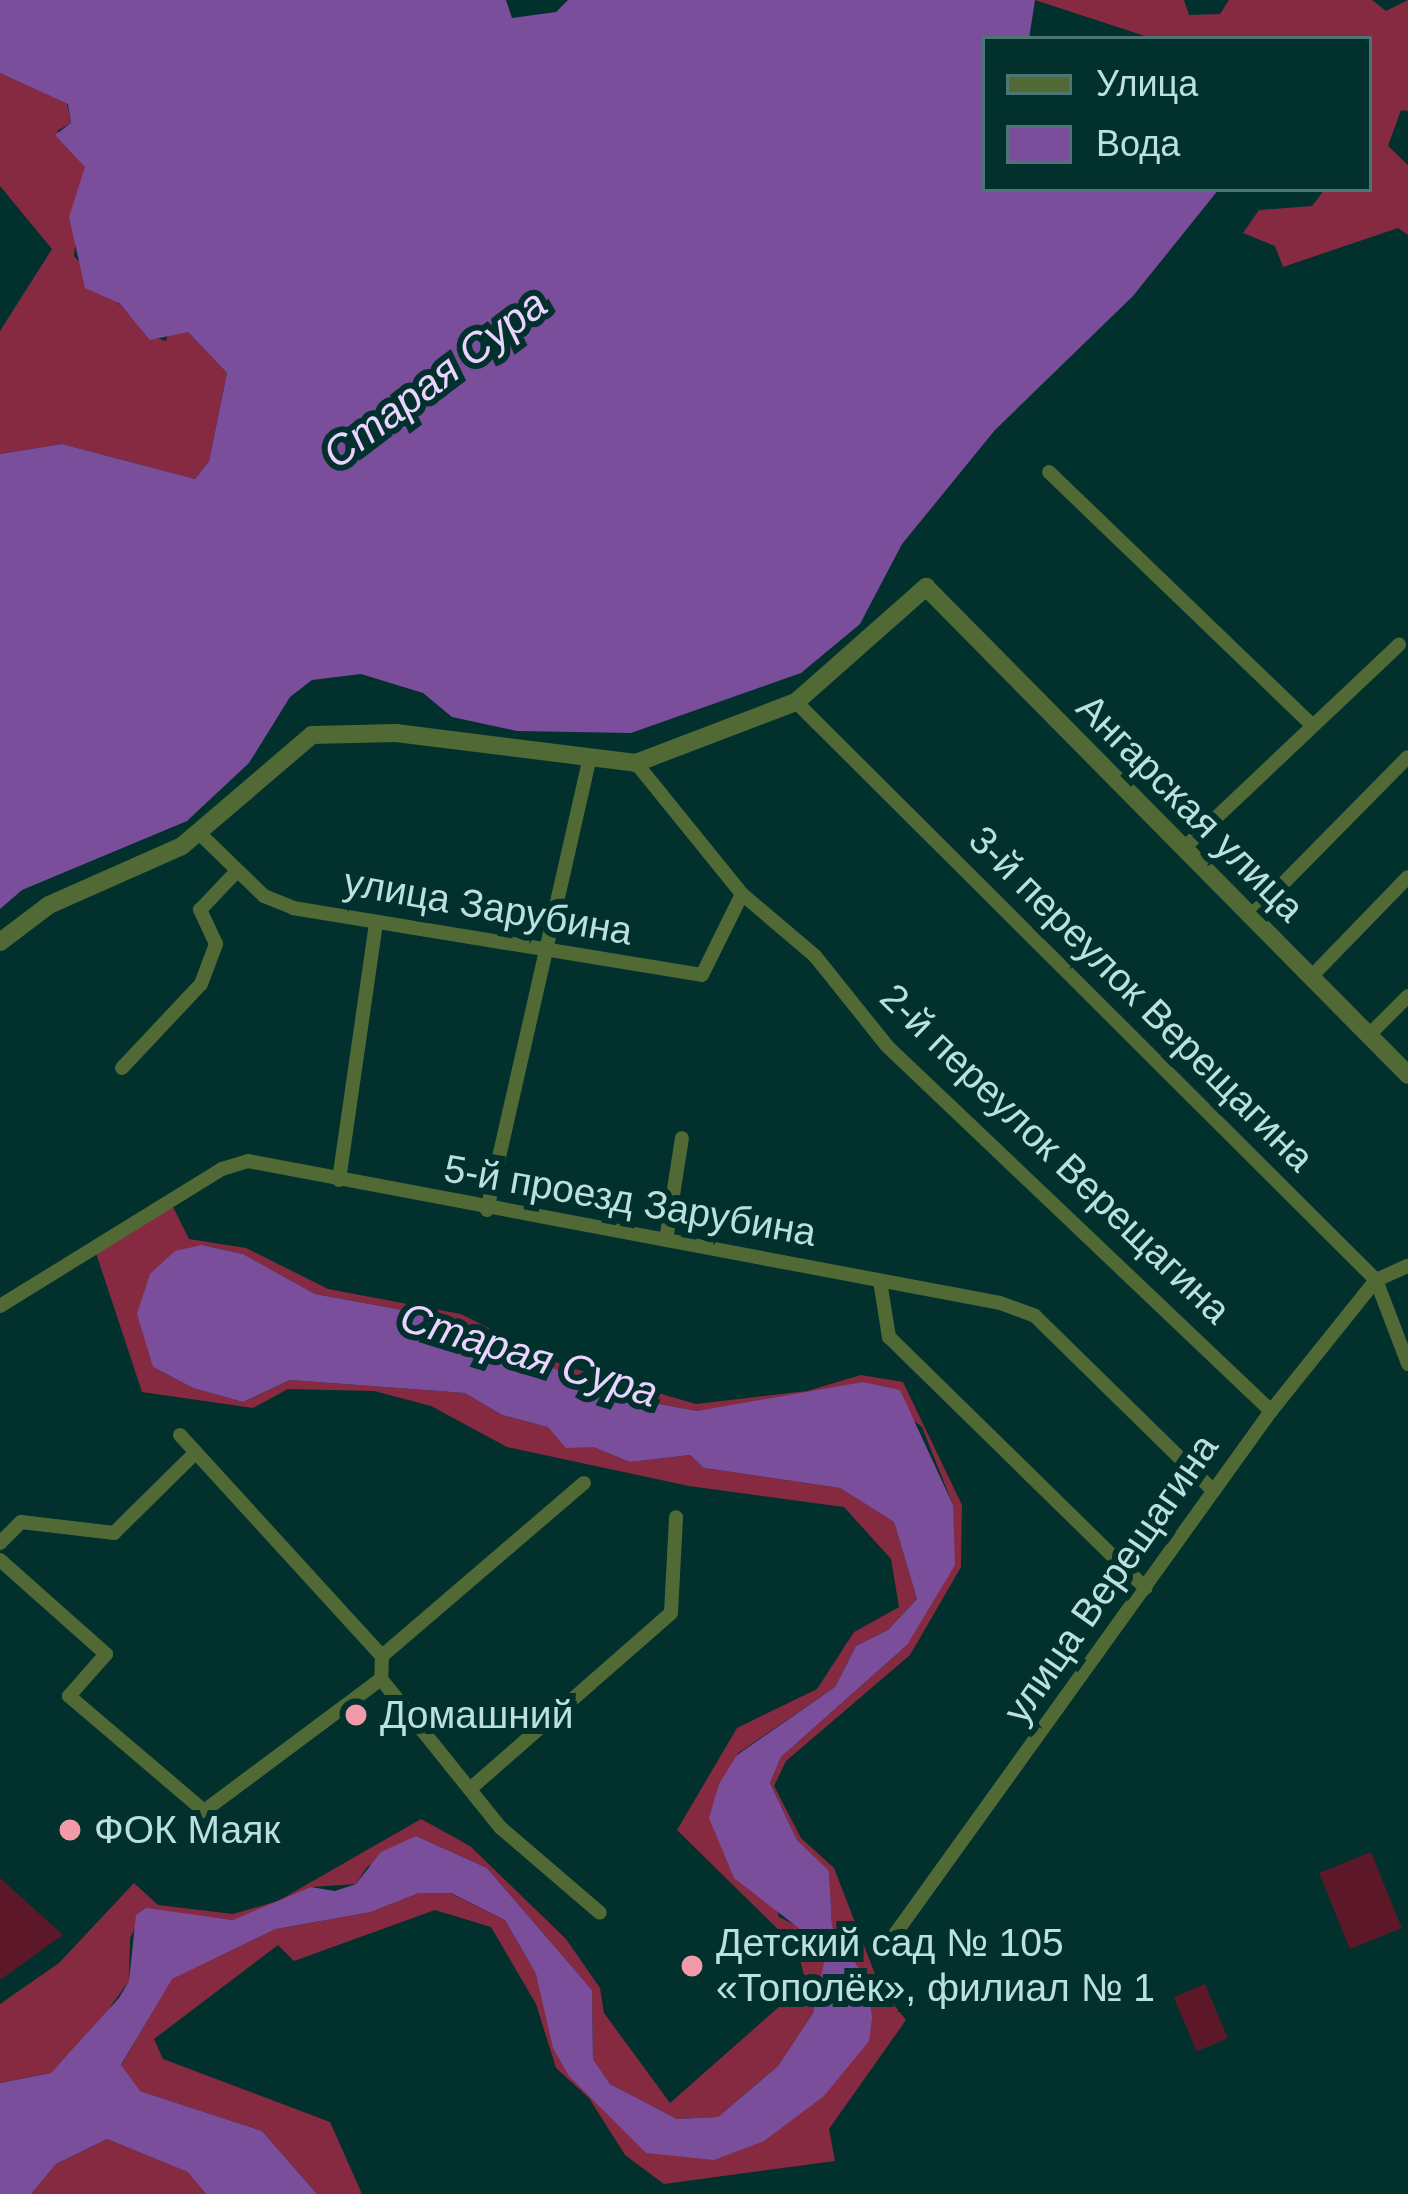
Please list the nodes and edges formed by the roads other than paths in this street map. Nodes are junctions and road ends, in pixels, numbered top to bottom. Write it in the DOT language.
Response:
graph roads {
  1 [pos="1049,472"];
  2 [pos="1399,645"];
  3 [pos="796,702"];
  4 [pos="1313,726"];
  5 [pos="590,757"];
  6 [pos="1408,757"];
  7 [pos="636,763"];
  8 [pos="199,833"];
  9 [pos="1184,848"];
  10 [pos="236,872"];
  11 [pos="1408,877"];
  12 [pos="742,893"];
  13 [pos="1250,916"];
  14 [pos="376,923"];
  15 [pos="0,942"];
  16 [pos="545,953"];
  17 [pos="1311,977"];
  18 [pos="1408,996"];
  19 [pos="1369,1035"];
  20 [pos="122,1068"];
  21 [pos="1408,1075"];
  22 [pos="682,1138"];
  23 [pos="339,1180"];
  24 [pos="487,1210"];
  25 [pos="666,1240"];
  26 [pos="1408,1266"];
  27 [pos="880,1280"];
  28 [pos="1376,1280"];
  29 [pos="0,1306"];
  30 [pos="1408,1364"];
  31 [pos="1271,1411"];
  32 [pos="180,1435"];
  33 [pos="196,1452"];
  34 [pos="584,1483"];
  35 [pos="1214,1492"];
  36 [pos="676,1517"];
  37 [pos="0,1543"];
  38 [pos="0,1560"];
  39 [pos="1145,1588"];
  40 [pos="382,1656"];
  41 [pos="381,1678"];
  42 [pos="470,1789"];
  43 [pos="600,1913"];
  44 [pos="885,1948"];
  1 -- 4 [label="street"];
  2 -- 4 [label="street"];
  3 -- 7 [label="street"];
  3 -- 9 [label="street, Ангарская улица"];
  3 -- 28 [label="street, 3-й переулок Верещагина"];
  4 -- 9 [label="street"];
  5 -- 7 [label="street"];
  5 -- 8 [label="street"];
  5 -- 16 [label="street"];
  6 -- 13 [label="street"];
  7 -- 12 [label="street, 2-й переулок Верещагина"];
  8 -- 10 [label="street, улица Зарубина"];
  8 -- 15 [label="street"];
  9 -- 13 [label="street, Ангарская улица"];
  10 -- 14 [label="street, улица Зарубина"];
  10 -- 20 [label="street"];
  11 -- 17 [label="street"];
  12 -- 16 [label="street, улица Зарубина"];
  12 -- 31 [label="street, 2-й переулок Верещагина"];
  13 -- 17 [label="street, Ангарская улица"];
  14 -- 16 [label="street, улица Зарубина"];
  14 -- 23 [label="street"];
  16 -- 24 [label="street"];
  17 -- 19 [label="street, Ангарская улица"];
  18 -- 19 [label="street"];
  19 -- 21 [label="street, Ангарская улица"];
  22 -- 25 [label="street"];
  23 -- 24 [label="street, 5-й проезд Зарубина"];
  23 -- 29 [label="street, 5-й проезд Зарубина"];
  24 -- 25 [label="street, 5-й проезд Зарубина"];
  25 -- 27 [label="street, 5-й проезд Зарубина"];
  26 -- 28 [label="street, улица Верещагина"];
  27 -- 35 [label="street, 5-й проезд Зарубина"];
  27 -- 39 [label="street"];
  28 -- 30 [label="street, 3-й переулок Верещагина"];
  28 -- 31 [label="street, улица Верещагина"];
  31 -- 35 [label="street, улица Верещагина"];
  32 -- 33 [label="street"];
  33 -- 37 [label="street"];
  33 -- 40 [label="street"];
  34 -- 40 [label="street"];
  35 -- 39 [label="street, улица Верещагина"];
  36 -- 42 [label="street"];
  38 -- 41 [label="street"];
  39 -- 44 [label="street, улица Верещагина"];
  40 -- 41 [label="street"];
  41 -- 42 [label="street"];
  42 -- 43 [label="street"];
}
